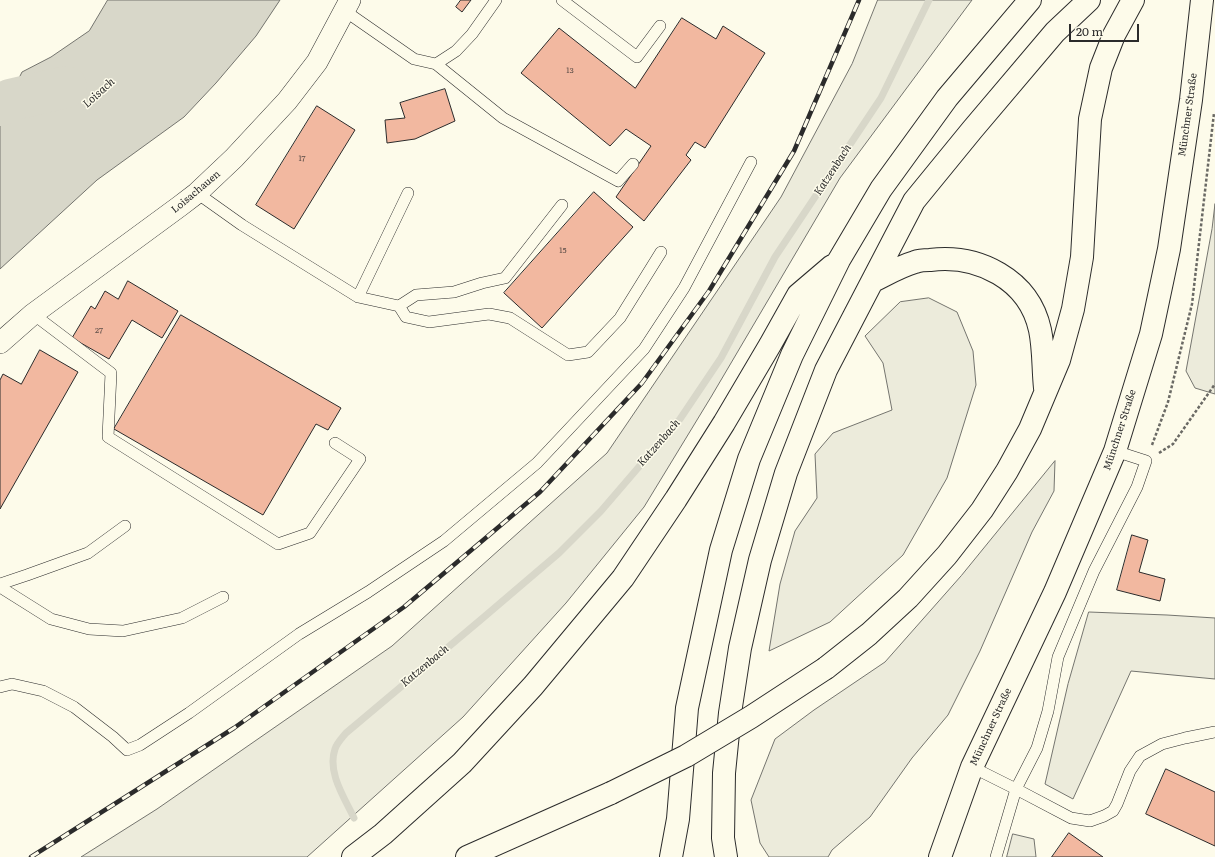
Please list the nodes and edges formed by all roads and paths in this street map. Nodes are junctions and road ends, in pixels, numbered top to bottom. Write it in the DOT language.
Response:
graph roads {
  1 [pos="496,0"];
  2 [pos="562,0"];
  3 [pos="1030,0"];
  4 [pos="1089,0"];
  5 [pos="1133,0"];
  6 [pos="1202,0"];
  7 [pos="348,5"];
  8 [pos="660,26"];
  9 [pos="436,64"];
  10 [pos="1214,110"];
  11 [pos="750,162"];
  12 [pos="633,164"];
  13 [pos="197,193"];
  14 [pos="408,193"];
  15 [pos="562,205"];
  16 [pos="661,252"];
  17 [pos="839,260"];
  18 [pos="873,281"];
  19 [pos="358,297"];
  20 [pos="399,306"];
  21 [pos="33,314"];
  22 [pos="0,343"];
  23 [pos="1215,384"];
  24 [pos="1045,391"];
  25 [pos="335,443"];
  26 [pos="1115,451"];
  27 [pos="1146,461"];
  28 [pos="125,526"];
  29 [pos="0,584"];
  30 [pos="0,587"];
  31 [pos="223,597"];
  32 [pos="0,687"];
  33 [pos="1215,732"];
  34 [pos="972,767"];
  35 [pos="1016,789"];
  36 [pos="353,857"];
  37 [pos="467,857"];
  38 [pos="671,857"];
  39 [pos="726,857"];
  40 [pos="940,857"];
  41 [pos="996,857"];
  1 -- 9 [label="lane"];
  2 -- 8 [label="lane"];
  3 -- 17 [label="main road"];
  4 -- 18 [label="main road"];
  5 -- 24 [label="main road"];
  6 -- 26 [label="main road, Münchner Straße"];
  7 -- 9 [label="lane"];
  7 -- 13 [label="street, Loisachauen"];
  9 -- 12 [label="lane"];
  10 -- 27 [label="path"];
  11 -- 32 [label="lane"];
  13 -- 19 [label="lane"];
  13 -- 21 [label="street, Loisachauen"];
  14 -- 19 [label="lane"];
  15 -- 20 [label="lane"];
  16 -- 20 [label="lane"];
  17 -- 36 [label="main road"];
  17 -- 38 [label="main road"];
  18 -- 24 [label="main road"];
  18 -- 39 [label="main road"];
  19 -- 20 [label="lane"];
  21 -- 22 [label="street, Loisachauen"];
  21 -- 25 [label="lane"];
  23 -- 27 [label="path"];
  24 -- 37 [label="main road, bridge"];
  26 -- 27 [label="lane"];
  26 -- 34 [label="main road, Münchner Straße"];
  27 -- 35 [label="lane"];
  28 -- 29 [label="lane"];
  30 -- 31 [label="lane"];
  33 -- 35 [label="lane"];
  34 -- 35 [label="lane"];
  34 -- 40 [label="main road, Münchner Straße"];
  35 -- 41 [label="lane"];
}
